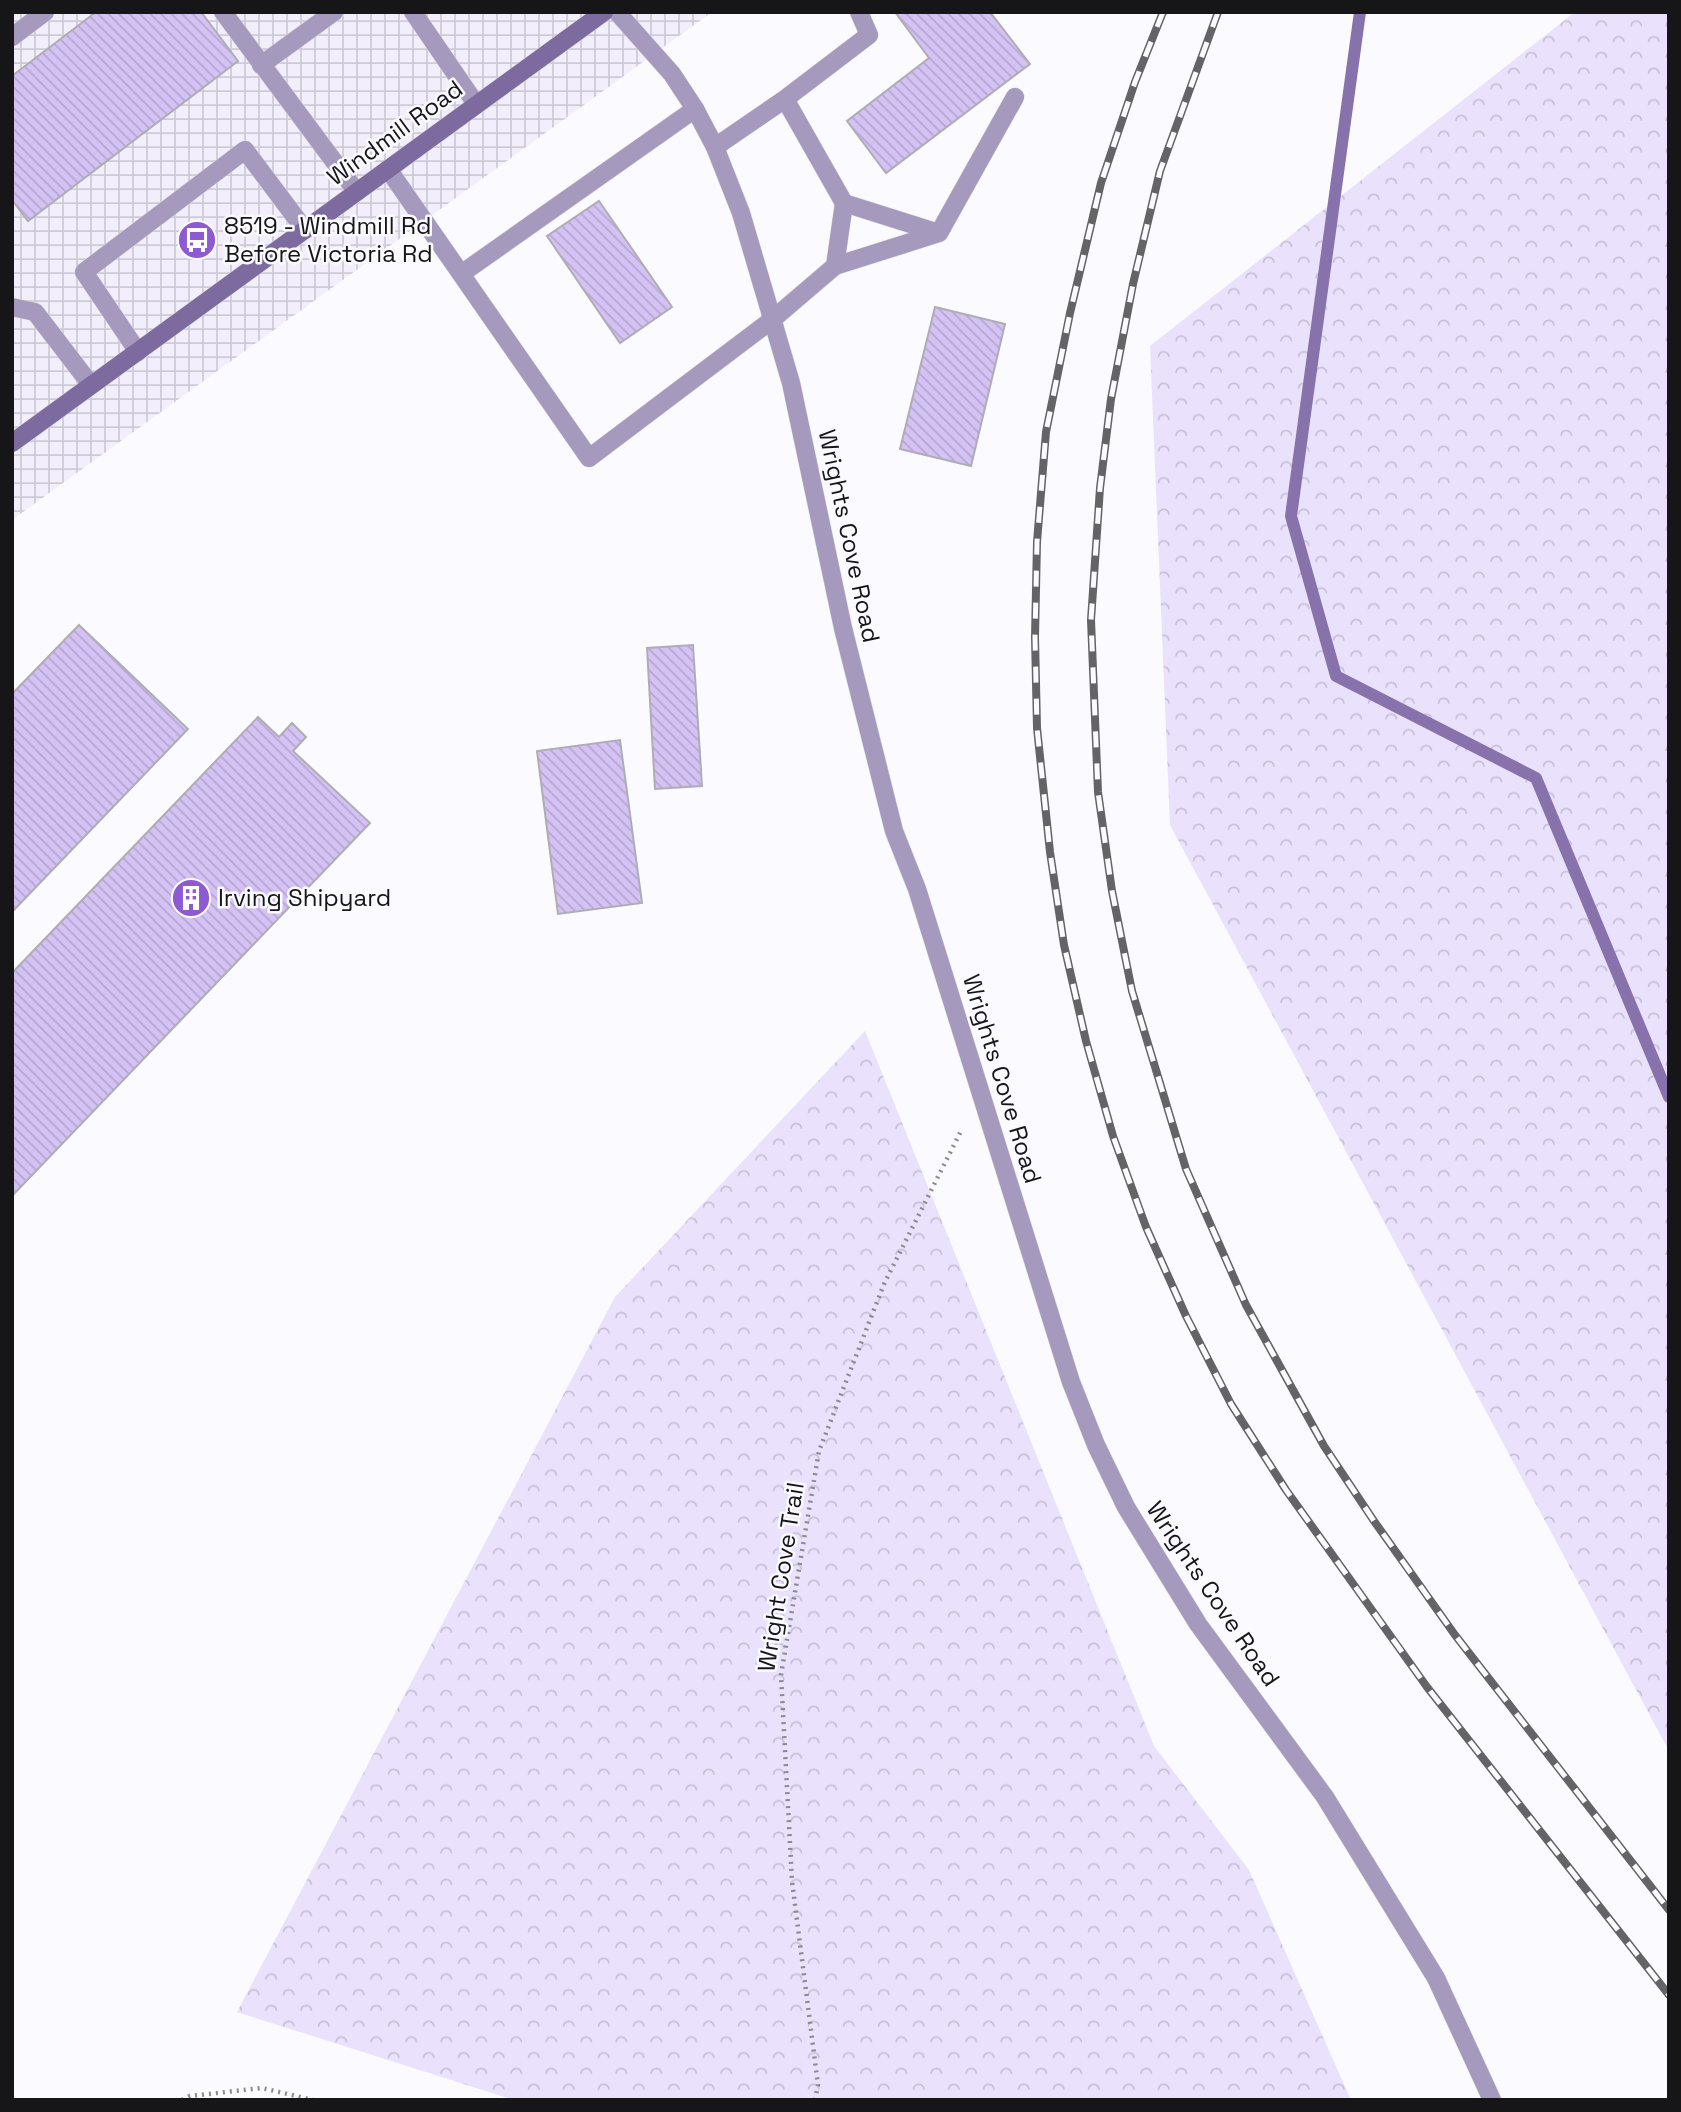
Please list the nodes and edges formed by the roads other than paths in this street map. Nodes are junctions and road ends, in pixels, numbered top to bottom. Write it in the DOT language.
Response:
graph roads {
  1 [pos="44,12"];
  2 [pos="223,12"];
  3 [pos="334,12"];
  4 [pos="413,12"];
  5 [pos="604,12"];
  6 [pos="617,12"];
  7 [pos="859,12"];
  8 [pos="12,37"];
  9 [pos="261,65"];
  10 [pos="1015,97"];
  11 [pos="785,99"];
  12 [pos="476,104"];
  13 [pos="695,109"];
  14 [pos="715,147"];
  15 [pos="388,169"];
  16 [pos="356,191"];
  17 [pos="844,203"];
  18 [pos="305,230"];
  19 [pos="939,233"];
  20 [pos="835,266"];
  21 [pos="461,274"];
  22 [pos="12,307"];
  23 [pos="773,319"];
  24 [pos="138,352"];
  25 [pos="91,386"];
  26 [pos="12,443"];
  27 [pos="1492,2100"];
  1 -- 8 [label="street"];
  2 -- 9 [label="street"];
  3 -- 9 [label="street"];
  4 -- 12 [label="street"];
  5 -- 12 [label="main road, Windmill Road"];
  6 -- 13 [label="street, Wrights Cove Road"];
  7 -- 11 [label="street"];
  9 -- 16 [label="street"];
  10 -- 19 [label="street"];
  11 -- 14 [label="street"];
  11 -- 17 [label="street"];
  12 -- 15 [label="main road, Windmill Road"];
  13 -- 14 [label="street, Wrights Cove Road"];
  13 -- 21 [label="street"];
  14 -- 23 [label="street, Wrights Cove Road"];
  15 -- 16 [label="main road, Windmill Road"];
  15 -- 21 [label="street"];
  16 -- 18 [label="main road, Windmill Road"];
  17 -- 19 [label="street"];
  17 -- 20 [label="street"];
  18 -- 24 [label="main road, Windmill Road"];
  18 -- 24 [label="street"];
  19 -- 20 [label="street"];
  20 -- 23 [label="street"];
  21 -- 23 [label="street"];
  22 -- 25 [label="street"];
  23 -- 27 [label="street, Wrights Cove Road"];
  24 -- 25 [label="main road, Windmill Road"];
  25 -- 26 [label="main road, Windmill Road"];
}
